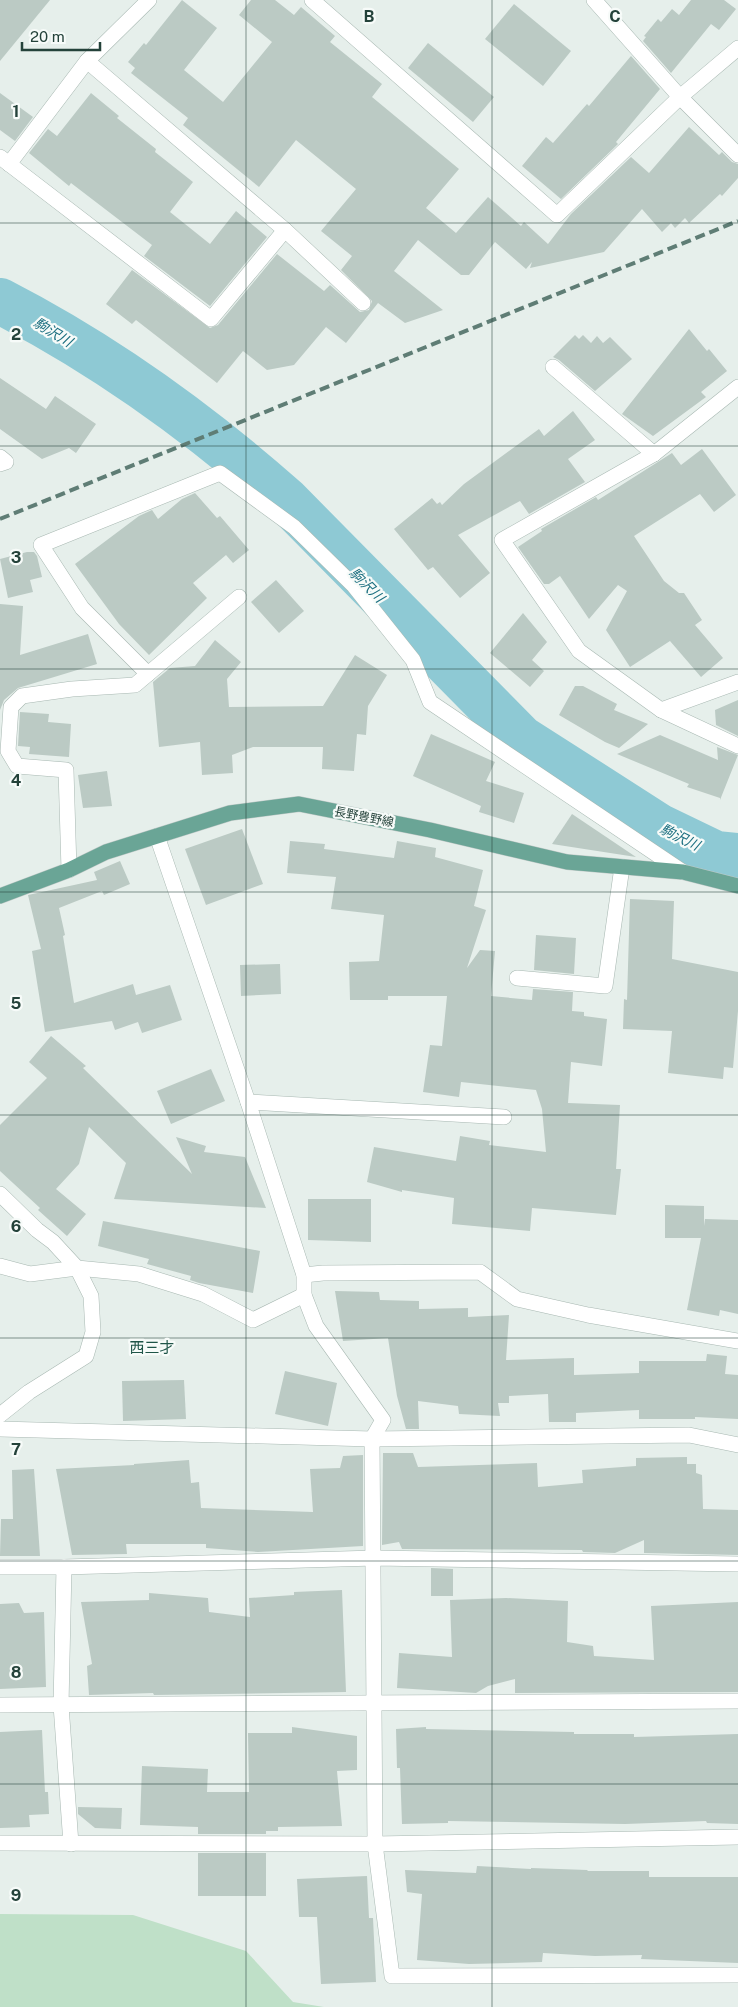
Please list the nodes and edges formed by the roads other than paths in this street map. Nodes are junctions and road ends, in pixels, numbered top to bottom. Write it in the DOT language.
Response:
graph roads {
  1 [pos="148,0"];
  2 [pos="312,0"];
  3 [pos="594,0"];
  4 [pos="738,48"];
  5 [pos="87,61"];
  6 [pos="680,97"];
  7 [pos="738,156"];
  8 [pos="5,161"];
  9 [pos="285,230"];
  10 [pos="363,303"];
  11 [pos="553,367"];
  12 [pos="738,387"];
  13 [pos="654,454"];
  14 [pos="0,457"];
  15 [pos="0,464"];
  16 [pos="239,596"];
  17 [pos="148,674"];
  18 [pos="738,682"];
  19 [pos="661,710"];
  20 [pos="738,746"];
  21 [pos="157,836"];
  22 [pos="622,867"];
  23 [pos="69,870"];
  24 [pos="683,872"];
  25 [pos="738,886"];
  26 [pos="0,896"];
  27 [pos="517,978"];
  28 [pos="248,1102"];
  29 [pos="504,1117"];
  30 [pos="0,1194"];
  31 [pos="0,1266"];
  32 [pos="77,1268"];
  33 [pos="304,1275"];
  34 [pos="304,1295"];
  35 [pos="738,1341"];
  36 [pos="0,1415"];
  37 [pos="0,1429"];
  38 [pos="372,1439"];
  39 [pos="738,1444"];
  40 [pos="374,1558"];
  41 [pos="738,1564"];
  42 [pos="64,1567"];
  43 [pos="0,1568"];
  44 [pos="738,1701"];
  45 [pos="375,1702"];
  46 [pos="0,1705"];
  47 [pos="61,1705"];
  48 [pos="738,1837"];
  49 [pos="0,1843"];
  50 [pos="71,1844"];
  51 [pos="375,1844"];
  52 [pos="738,1975"];
  1 -- 5 [label="street"];
  2 -- 6 [label="street"];
  3 -- 6 [label="street"];
  4 -- 6 [label="street"];
  5 -- 8 [label="street"];
  5 -- 9 [label="street"];
  6 -- 7 [label="street"];
  8 -- 9 [label="street"];
  9 -- 10 [label="street"];
  11 -- 13 [label="street"];
  12 -- 13 [label="street"];
  13 -- 19 [label="street"];
  14 -- 15 [label="street"];
  16 -- 17 [label="street"];
  17 -- 23 [label="street"];
  17 -- 24 [label="street"];
  18 -- 19 [label="street"];
  19 -- 20 [label="street"];
  21 -- 22 [label="main road, 長野豊野線"];
  21 -- 23 [label="main road, 長野豊野線"];
  21 -- 28 [label="street"];
  22 -- 24 [label="main road, 長野豊野線"];
  22 -- 27 [label="street"];
  23 -- 26 [label="main road, 長野豊野線"];
  24 -- 25 [label="main road, 長野豊野線"];
  28 -- 29 [label="street"];
  28 -- 33 [label="street"];
  30 -- 32 [label="street"];
  31 -- 32 [label="street"];
  32 -- 34 [label="street"];
  32 -- 36 [label="street"];
  33 -- 34 [label="street"];
  33 -- 35 [label="street"];
  34 -- 38 [label="street"];
  37 -- 38 [label="street"];
  38 -- 39 [label="street"];
  38 -- 40 [label="street"];
  40 -- 41 [label="street"];
  40 -- 42 [label="street"];
  40 -- 45 [label="street"];
  42 -- 43 [label="street"];
  42 -- 47 [label="street"];
  44 -- 45 [label="street"];
  45 -- 47 [label="street"];
  45 -- 51 [label="street"];
  46 -- 47 [label="street"];
  47 -- 50 [label="street"];
  48 -- 51 [label="street"];
  49 -- 50 [label="street"];
  50 -- 51 [label="street"];
  51 -- 52 [label="street"];
}
